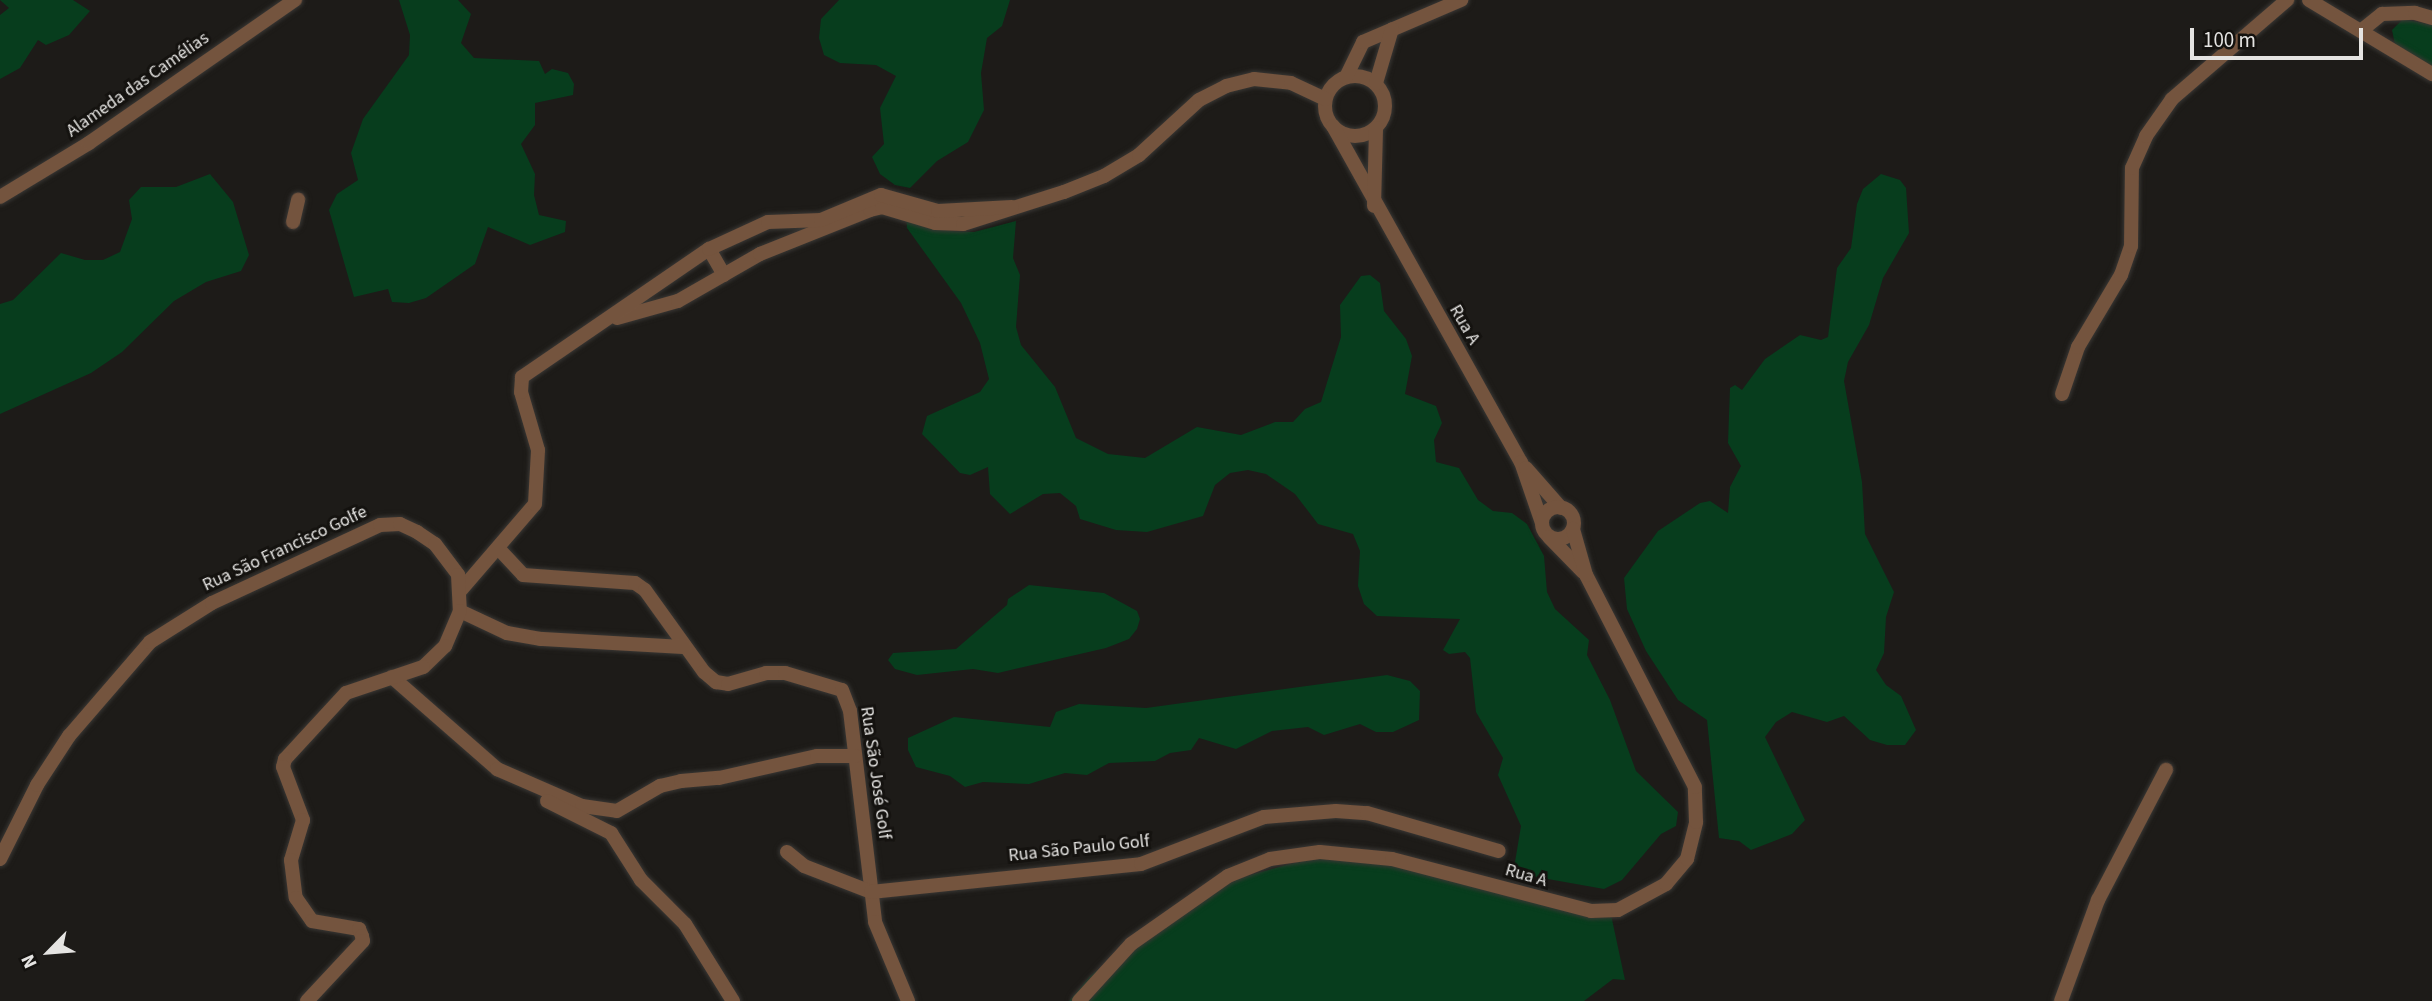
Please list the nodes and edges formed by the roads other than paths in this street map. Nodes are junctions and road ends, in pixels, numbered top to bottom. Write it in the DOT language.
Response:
graph roads {
  1 [pos="295,0"];
  2 [pos="1461,0"];
  3 [pos="2287,0"];
  4 [pos="2309,0"];
  5 [pos="2432,18"];
  6 [pos="1392,29"];
  7 [pos="2362,30"];
  8 [pos="2432,74"];
  9 [pos="1346,77"];
  10 [pos="1376,83"];
  11 [pos="1326,99"];
  12 [pos="1332,126"];
  13 [pos="1376,128"];
  14 [pos="0,197"];
  15 [pos="298,200"];
  16 [pos="1012,207"];
  17 [pos="1374,207"];
  18 [pos="293,222"];
  19 [pos="709,249"];
  20 [pos="724,275"];
  21 [pos="609,320"];
  22 [pos="2063,394"];
  23 [pos="1521,462"];
  24 [pos="1561,508"];
  25 [pos="1542,523"];
  26 [pos="1573,529"];
  27 [pos="1549,537"];
  28 [pos="498,548"];
  29 [pos="1586,575"];
  30 [pos="461,590"];
  31 [pos="460,611"];
  32 [pos="687,650"];
  33 [pos="393,677"];
  34 [pos="855,756"];
  35 [pos="2166,770"];
  36 [pos="510,778"];
  37 [pos="617,811"];
  38 [pos="611,833"];
  39 [pos="1499,851"];
  40 [pos="787,852"];
  41 [pos="0,859"];
  42 [pos="871,892"];
  43 [pos="307,1001"];
  44 [pos="733,1001"];
  45 [pos="908,1001"];
  46 [pos="1079,1001"];
  47 [pos="2061,1001"];
  1 -- 14 [label="street, Alameda das Camélias"];
  2 -- 6 [label="street"];
  3 -- 22 [label="street"];
  4 -- 7 [label="street"];
  5 -- 7 [label="street"];
  6 -- 9 [label="street"];
  6 -- 10 [label="street"];
  7 -- 8 [label="street"];
  9 -- 10 [label="street"];
  9 -- 11 [label="street"];
  10 -- 13 [label="street"];
  11 -- 12 [label="street"];
  11 -- 16 [label="street"];
  12 -- 13 [label="street"];
  12 -- 17 [label="street, Rua A"];
  13 -- 17 [label="street"];
  15 -- 18 [label="street"];
  16 -- 19 [label="street"];
  16 -- 20 [label="street"];
  17 -- 23 [label="street, Rua A"];
  19 -- 20 [label="street"];
  19 -- 21 [label="street"];
  20 -- 21 [label="street"];
  21 -- 28 [label="street"];
  23 -- 24 [label="street, Rua A"];
  23 -- 25 [label="street, Rua A"];
  24 -- 25 [label="street"];
  24 -- 26 [label="street, Rua A"];
  25 -- 27 [label="street, Rua A"];
  26 -- 27 [label="street"];
  26 -- 29 [label="street, Rua A"];
  27 -- 29 [label="street, Rua A"];
  28 -- 30 [label="street"];
  28 -- 32 [label="street"];
  29 -- 46 [label="street, Rua A"];
  30 -- 31 [label="street, Rua São Francisco Golfe"];
  30 -- 41 [label="street, Rua São Francisco Golfe"];
  31 -- 32 [label="street"];
  31 -- 33 [label="street, Rua São Francisco Golfe"];
  32 -- 34 [label="street, Rua São José Golf"];
  33 -- 36 [label="street"];
  33 -- 43 [label="street, Rua São Francisco Golfe"];
  34 -- 37 [label="street"];
  34 -- 42 [label="street, Rua São José Golf"];
  35 -- 47 [label="street"];
  36 -- 37 [label="street"];
  36 -- 38 [label="street"];
  37 -- 38 [label="street"];
  38 -- 44 [label="street"];
  39 -- 42 [label="street, Rua São Paulo Golf"];
  40 -- 42 [label="street, Rua São Paulo Golf"];
  42 -- 45 [label="street, Rua São José Golf"];
}
